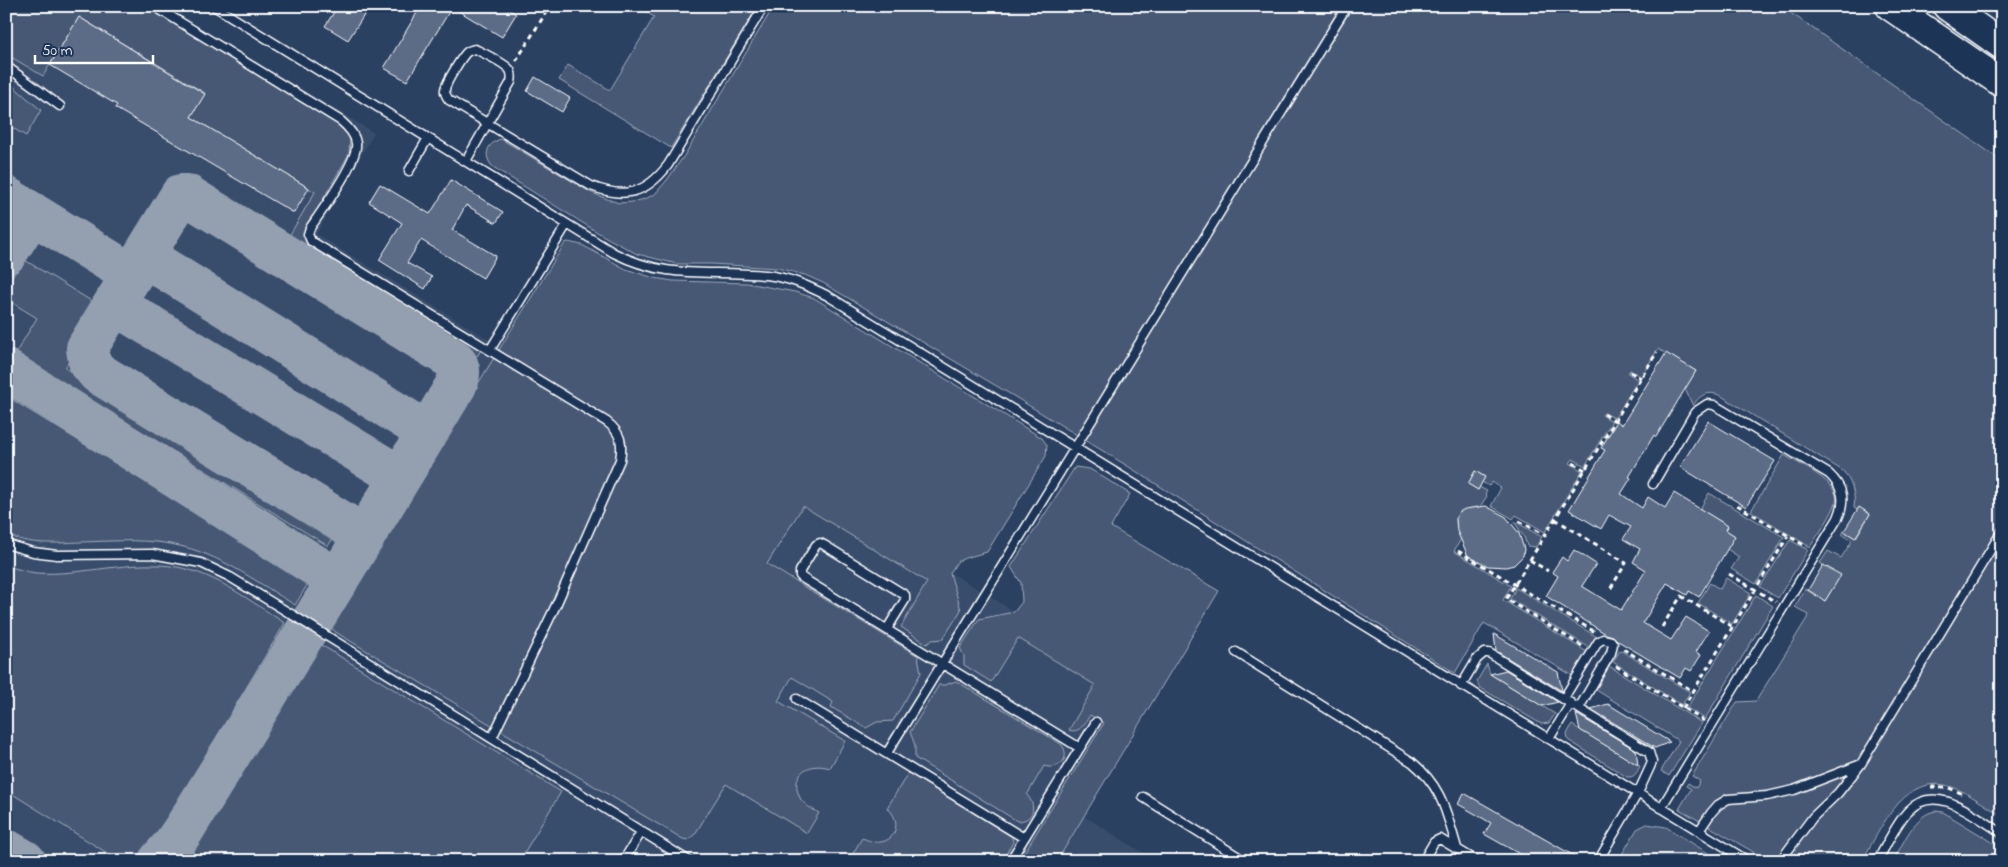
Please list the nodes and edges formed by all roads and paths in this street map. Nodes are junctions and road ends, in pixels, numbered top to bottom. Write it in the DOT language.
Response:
graph roads {
  1 [pos="154,6"];
  2 [pos="214,6"];
  3 [pos="764,6"];
  4 [pos="1347,6"];
  5 [pos="1890,6"];
  6 [pos="1947,6"];
  7 [pos="549,7"];
  8 [pos="2002,45"];
  9 [pos="6,66"];
  10 [pos="511,71"];
  11 [pos="2002,83"];
  12 [pos="60,106"];
  13 [pos="488,123"];
  14 [pos="428,138"];
  15 [pos="466,161"];
  16 [pos="408,171"];
  17 [pos="567,224"];
  18 [pos="490,350"];
  19 [pos="1657,352"];
  20 [pos="1630,372"];
  21 [pos="1641,378"];
  22 [pos="1604,414"];
  23 [pos="1615,421"];
  24 [pos="1075,448"];
  25 [pos="1573,463"];
  26 [pos="1585,470"];
  27 [pos="1653,484"];
  28 [pos="1737,505"];
  29 [pos="1555,519"];
  30 [pos="1519,521"];
  31 [pos="2002,531"];
  32 [pos="1545,535"];
  33 [pos="1788,536"];
  34 [pos="6,544"];
  35 [pos="1458,551"];
  36 [pos="1816,553"];
  37 [pos="1530,560"];
  38 [pos="1548,571"];
  39 [pos="1729,574"];
  40 [pos="1515,585"];
  41 [pos="1756,590"];
  42 [pos="1609,591"];
  43 [pos="1783,606"];
  44 [pos="1662,627"];
  45 [pos="1733,627"];
  46 [pos="888,629"];
  47 [pos="1609,640"];
  48 [pos="1236,652"];
  49 [pos="1592,652"];
  50 [pos="1607,660"];
  51 [pos="942,662"];
  52 [pos="1461,686"];
  53 [pos="1693,691"];
  54 [pos="797,699"];
  55 [pos="1568,701"];
  56 [pos="1580,708"];
  57 [pos="1683,708"];
  58 [pos="1096,722"];
  59 [pos="1710,725"];
  60 [pos="492,738"];
  61 [pos="1550,739"];
  62 [pos="1080,748"];
  63 [pos="886,753"];
  64 [pos="1861,764"];
  65 [pos="1638,793"];
  66 [pos="1143,797"];
  67 [pos="1661,808"];
  68 [pos="642,830"];
  69 [pos="1699,831"];
  70 [pos="2002,833"];
  71 [pos="1024,838"];
  72 [pos="1458,848"];
  73 [pos="623,861"];
  74 [pos="689,861"];
  75 [pos="1010,861"];
  76 [pos="1245,861"];
  77 [pos="1423,861"];
  78 [pos="1477,861"];
  79 [pos="1598,861"];
  80 [pos="1748,861"];
  81 [pos="1780,861"];
  82 [pos="1877,861"];
  1 -- 18 [label="lane"];
  2 -- 14 [label="lane"];
  3 -- 13 [label="lane"];
  4 -- 24 [label="lane"];
  5 -- 11 [label="highway"];
  6 -- 8 [label="highway"];
  7 -- 10 [label="path"];
  9 -- 12 [label="lane"];
  10 -- 13 [label="lane"];
  10 -- 13 [label="lane"];
  13 -- 15 [label="lane"];
  14 -- 15 [label="lane"];
  14 -- 16 [label="lane"];
  15 -- 17 [label="lane"];
  17 -- 18 [label="lane"];
  17 -- 24 [label="lane"];
  18 -- 60 [label="lane"];
  19 -- 21 [label="path"];
  20 -- 21 [label="path"];
  21 -- 23 [label="path"];
  22 -- 23 [label="path"];
  23 -- 26 [label="path"];
  24 -- 51 [label="lane"];
  24 -- 52 [label="lane"];
  25 -- 26 [label="path"];
  26 -- 29 [label="path"];
  27 -- 36 [label="lane"];
  28 -- 33 [label="path"];
  29 -- 32 [label="path"];
  29 -- 42 [label="path"];
  30 -- 32 [label="path"];
  31 -- 64 [label="lane"];
  32 -- 37 [label="path"];
  33 -- 36 [label="path"];
  33 -- 41 [label="path"];
  34 -- 60 [label="lane"];
  35 -- 40 [label="path"];
  36 -- 43 [label="lane"];
  37 -- 38 [label="path"];
  37 -- 40 [label="path"];
  39 -- 41 [label="path"];
  40 -- 47 [label="path"];
  40 -- 49 [label="path"];
  41 -- 43 [label="path"];
  41 -- 45 [label="path"];
  43 -- 59 [label="lane"];
  44 -- 45 [label="path"];
  45 -- 53 [label="path"];
  46 -- 46 [label="lane"];
  46 -- 51 [label="lane"];
  47 -- 49 [label="lane"];
  47 -- 50 [label="lane"];
  47 -- 53 [label="path"];
  48 -- 72 [label="lane"];
  49 -- 55 [label="lane"];
  50 -- 56 [label="lane"];
  50 -- 57 [label="path"];
  51 -- 62 [label="lane"];
  51 -- 63 [label="lane"];
  52 -- 55 [label="lane"];
  52 -- 61 [label="lane"];
  53 -- 57 [label="path"];
  54 -- 63 [label="lane"];
  55 -- 56 [label="lane"];
  55 -- 61 [label="lane"];
  56 -- 65 [label="lane"];
  57 -- 59 [label="path"];
  58 -- 62 [label="lane"];
  59 -- 67 [label="lane"];
  60 -- 68 [label="lane"];
  61 -- 65 [label="lane"];
  62 -- 71 [label="lane"];
  63 -- 71 [label="lane"];
  64 -- 69 [label="lane"];
  64 -- 81 [label="lane"];
  65 -- 67 [label="lane"];
  65 -- 79 [label="lane"];
  66 -- 76 [label="lane"];
  67 -- 69 [label="lane"];
  68 -- 73 [label="lane"];
  68 -- 74 [label="lane"];
  69 -- 80 [label="lane"];
  70 -- 82 [label="lane"];
  71 -- 75 [label="lane"];
  72 -- 77 [label="lane"];
  72 -- 78 [label="lane"];
}
